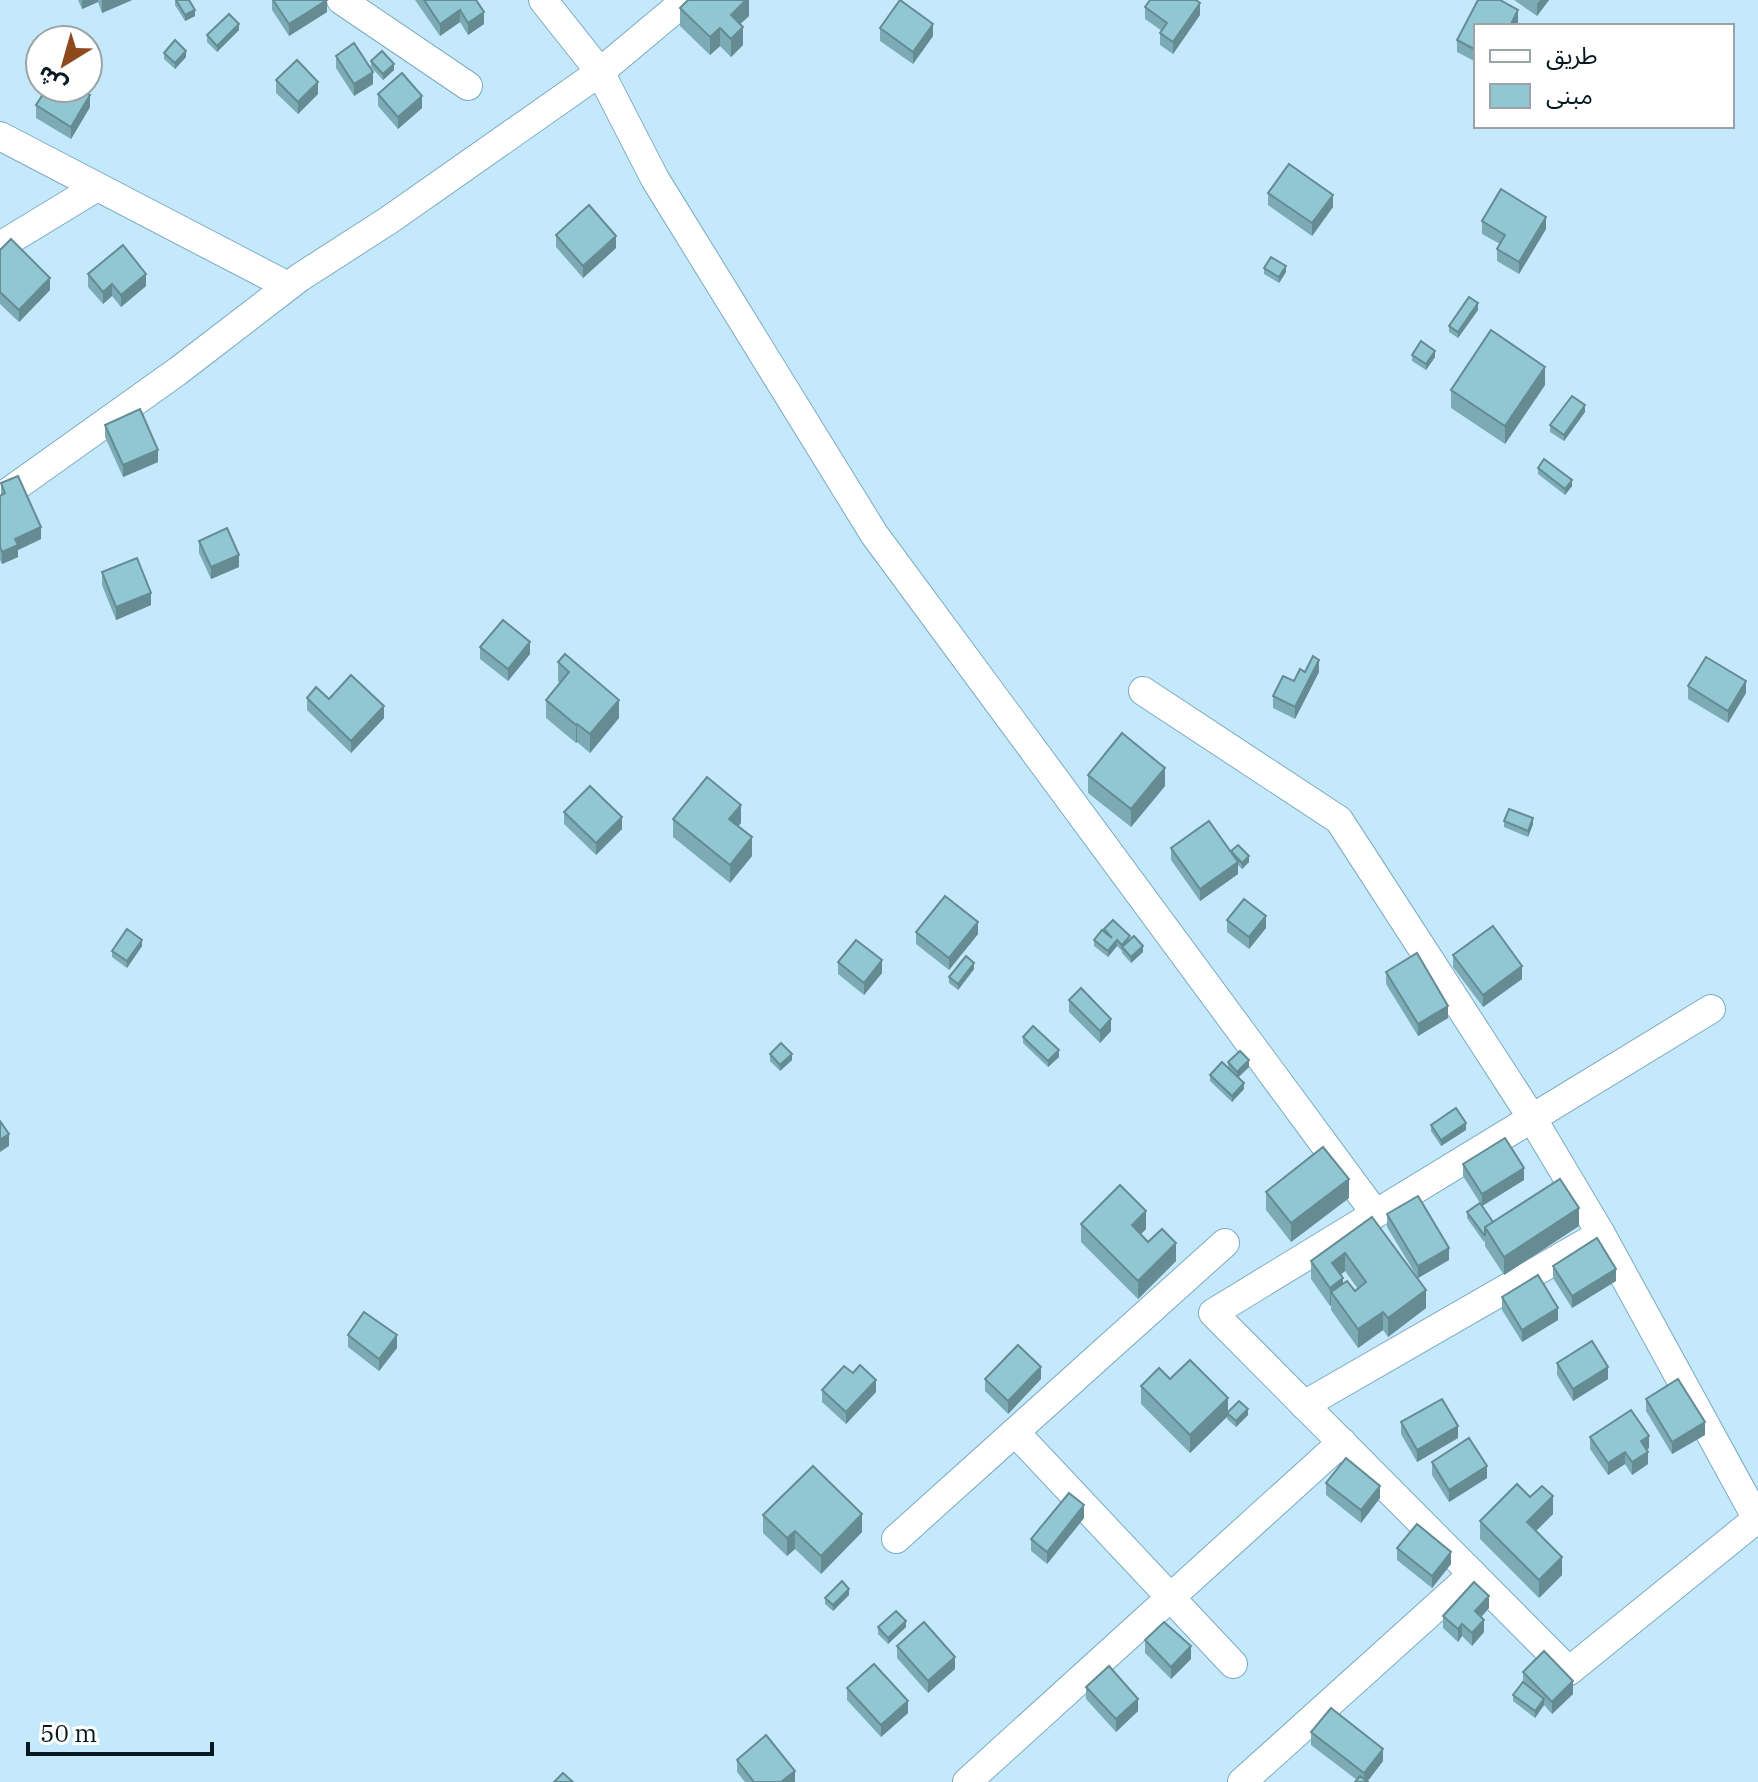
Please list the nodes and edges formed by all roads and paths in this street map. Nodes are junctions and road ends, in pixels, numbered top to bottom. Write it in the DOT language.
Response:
graph roads {
  1 [pos="341,0"];
  2 [pos="543,0"];
  3 [pos="686,0"];
  4 [pos="600,72"];
  5 [pos="468,86"];
  6 [pos="0,136"];
  7 [pos="97,187"];
  8 [pos="0,246"];
  9 [pos="288,286"];
  10 [pos="0,498"];
  11 [pos="1143,691"];
  12 [pos="1711,1009"];
  13 [pos="1532,1118"];
  14 [pos="1375,1213"];
  15 [pos="1601,1234"];
  16 [pos="1225,1243"];
  17 [pos="1304,1405"];
  18 [pos="1015,1432"];
  19 [pos="1342,1442"];
  20 [pos="1757,1518"];
  21 [pos="896,1539"];
  22 [pos="1473,1574"];
  23 [pos="1171,1597"];
  24 [pos="1233,1664"];
  25 [pos="967,1782"];
  26 [pos="1242,1782"];
  1 -- 5 [label="street"];
  2 -- 4 [label="street"];
  3 -- 4 [label="street"];
  4 -- 9 [label="street"];
  4 -- 14 [label="street"];
  6 -- 7 [label="street"];
  7 -- 8 [label="street"];
  7 -- 9 [label="street"];
  9 -- 10 [label="street"];
  11 -- 13 [label="street"];
  12 -- 13 [label="street"];
  13 -- 14 [label="street"];
  13 -- 15 [label="street"];
  14 -- 17 [label="street"];
  15 -- 17 [label="street"];
  15 -- 20 [label="street"];
  16 -- 18 [label="street"];
  17 -- 19 [label="street"];
  18 -- 21 [label="street"];
  18 -- 23 [label="street"];
  19 -- 22 [label="street"];
  19 -- 23 [label="street"];
  20 -- 22 [label="street"];
  22 -- 26 [label="street"];
  23 -- 24 [label="street"];
  23 -- 25 [label="street"];
}
